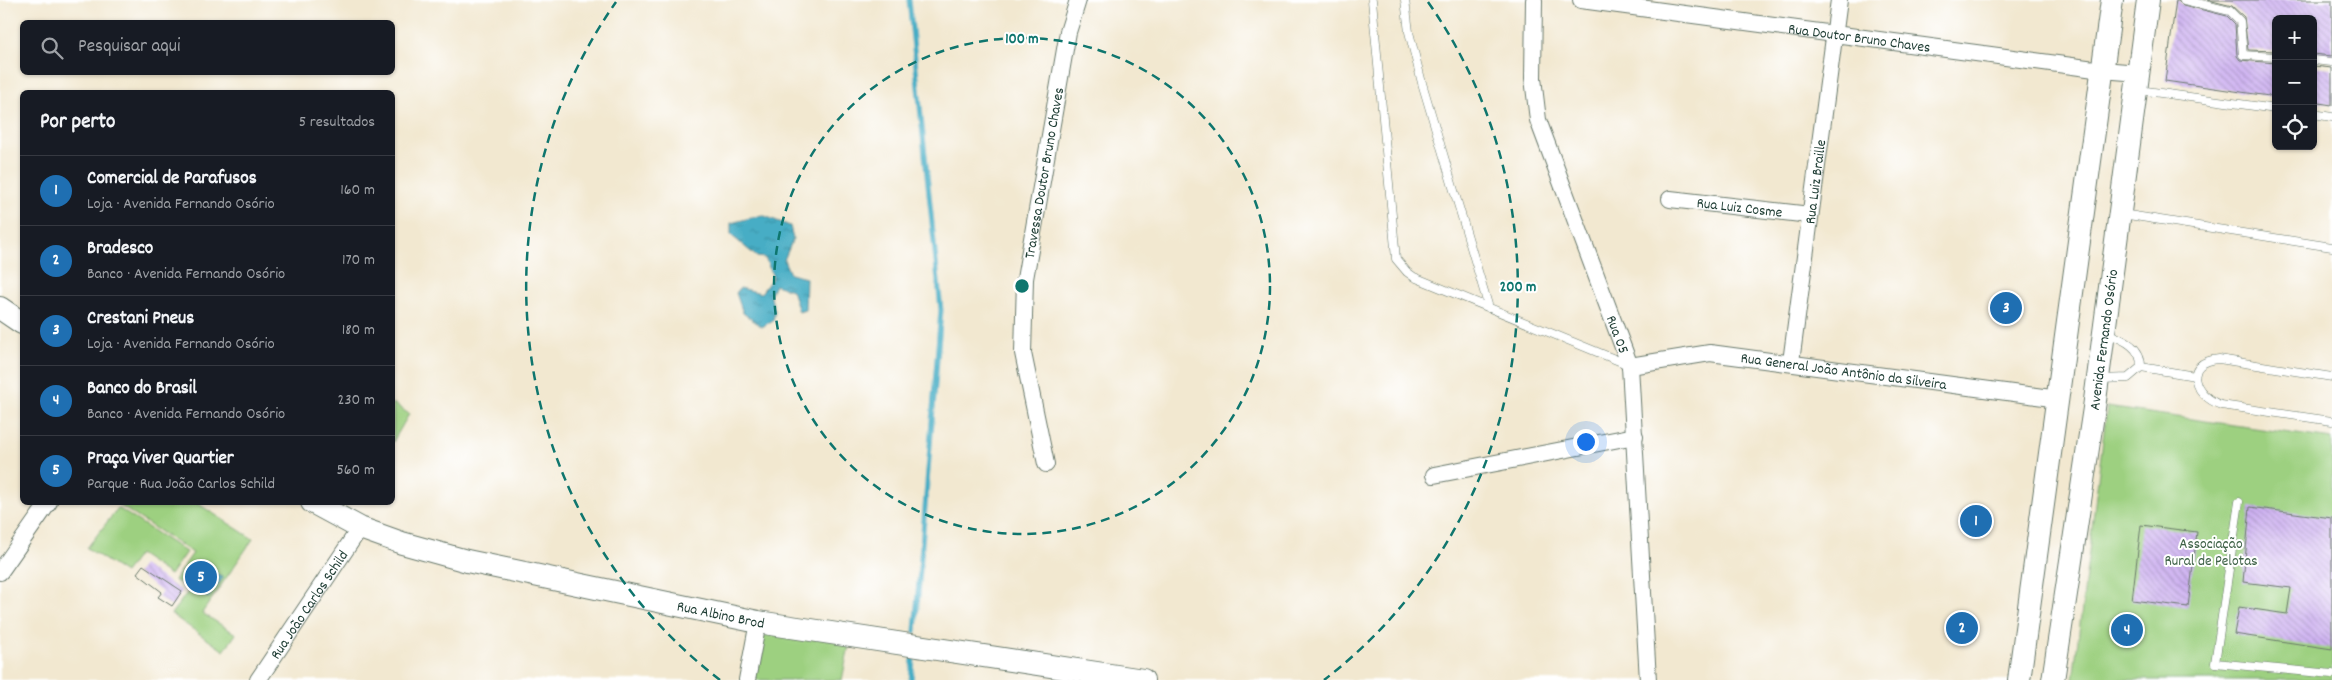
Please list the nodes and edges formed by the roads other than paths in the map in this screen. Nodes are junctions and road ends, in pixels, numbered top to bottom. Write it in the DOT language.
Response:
graph roads {
  1 [pos="1078,0"];
  2 [pos="1372,0"];
  3 [pos="1405,0"];
  4 [pos="1534,0"];
  5 [pos="1580,0"];
  6 [pos="1839,0"];
  7 [pos="2112,0"];
  8 [pos="2148,0"];
  9 [pos="2184,0"];
  10 [pos="1834,34"];
  11 [pos="2272,57"];
  12 [pos="2317,60"];
  13 [pos="2332,62"];
  14 [pos="2102,70"];
  15 [pos="2138,81"];
  16 [pos="2272,108"];
  17 [pos="2317,115"];
  18 [pos="2332,117"];
  19 [pos="1670,199"];
  20 [pos="2120,214"];
  21 [pos="1810,215"];
  22 [pos="2332,247"];
  23 [pos="0,308"];
  24 [pos="1489,308"];
  25 [pos="20,322"];
  26 [pos="2104,332"];
  27 [pos="1791,362"];
  28 [pos="1630,366"];
  29 [pos="2141,367"];
  30 [pos="2195,376"];
  31 [pos="2332,377"];
  32 [pos="2098,380"];
  33 [pos="2059,399"];
  34 [pos="2332,421"];
  35 [pos="1635,436"];
  36 [pos="1046,464"];
  37 [pos="1434,475"];
  38 [pos="2239,502"];
  39 [pos="47,505"];
  40 [pos="318,505"];
  41 [pos="360,528"];
  42 [pos="0,572"];
  43 [pos="758,622"];
  44 [pos="2332,674"];
  45 [pos="1115,678"];
  46 [pos="258,680"];
  47 [pos="747,680"];
  48 [pos="1143,680"];
  49 [pos="1648,680"];
  50 [pos="2019,680"];
  51 [pos="2053,680"];
  1 -- 36 [label="street, Travessa Doutor Bruno Chaves"];
  2 -- 24 [label="lane"];
  3 -- 24 [label="lane"];
  4 -- 28 [label="street, Rua 05"];
  5 -- 10 [label="street, Rua Doutor Bruno Chaves"];
  6 -- 10 [label="street, Rua Luiz Braille"];
  7 -- 14 [label="main road"];
  8 -- 15 [label="main road, Avenida Fernando Osório"];
  9 -- 11 [label="lane"];
  10 -- 14 [label="street, Rua Doutor Bruno Chaves"];
  10 -- 21 [label="street, Rua Luiz Braille"];
  12 -- 13 [label="lane"];
  14 -- 15 [label="street, Rua Doutor Bruno Chaves"];
  14 -- 33 [label="main road"];
  15 -- 16 [label="lane"];
  15 -- 20 [label="main road, Avenida Fernando Osório"];
  17 -- 18 [label="lane"];
  19 -- 21 [label="street, Rua Luiz Cosme"];
  20 -- 22 [label="lane"];
  20 -- 26 [label="main road, Avenida Fernando Osório"];
  21 -- 27 [label="street, Rua Luiz Braille"];
  23 -- 25 [label="main road"];
  24 -- 28 [label="lane"];
  26 -- 29 [label="lane"];
  26 -- 32 [label="main road, Avenida Fernando Osório"];
  27 -- 28 [label="street, Rua General João Antônio da Silveira"];
  27 -- 33 [label="street, Rua General João Antônio da Silveira"];
  28 -- 35 [label="street, Rua 05"];
  29 -- 30 [label="lane"];
  29 -- 32 [label="lane"];
  30 -- 31 [label="lane"];
  30 -- 34 [label="lane"];
  32 -- 51 [label="main road, Avenida Fernando Osório"];
  33 -- 50 [label="main road"];
  35 -- 37 [label="street"];
  35 -- 49 [label="street, Rua 05"];
  38 -- 44 [label="lane"];
  39 -- 42 [label="street"];
  40 -- 41 [label="main road, Rua Albino Brod"];
  41 -- 43 [label="main road, Rua Albino Brod"];
  41 -- 46 [label="street, Rua João Carlos Schild"];
  43 -- 45 [label="main road, Rua Albino Brod"];
  43 -- 47 [label="street"];
  45 -- 48 [label="main road, Rua Albino Brod"];
}
